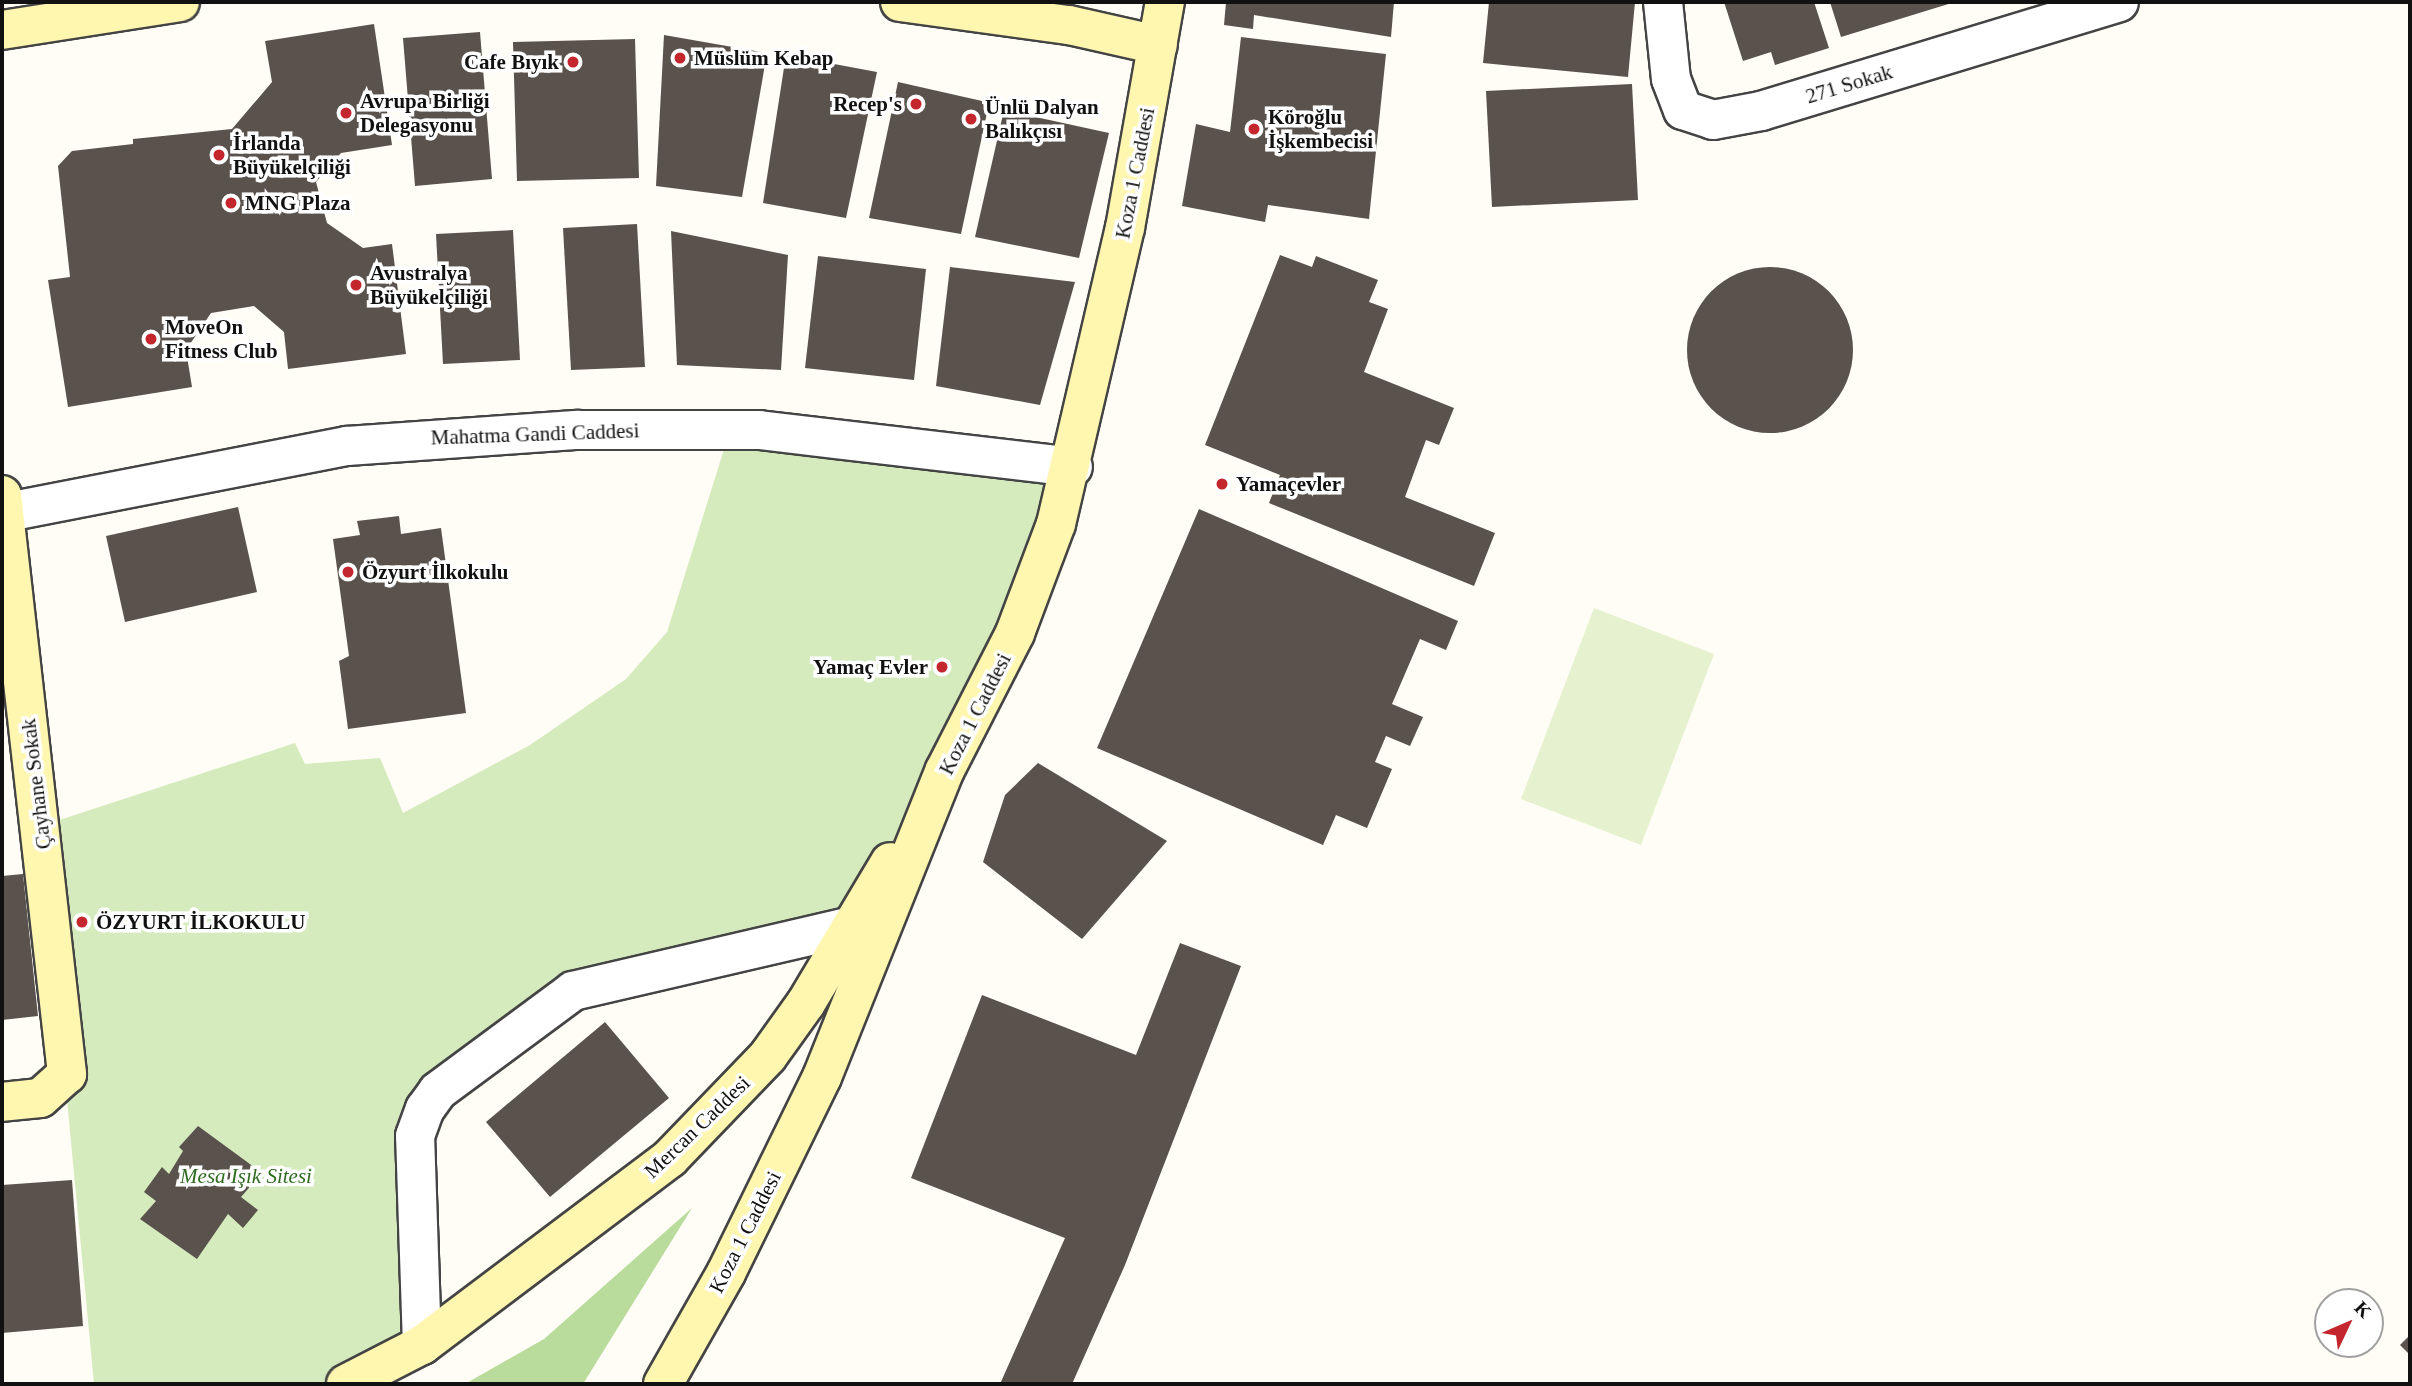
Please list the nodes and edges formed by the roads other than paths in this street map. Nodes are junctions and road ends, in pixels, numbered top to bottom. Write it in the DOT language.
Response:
graph roads {
  1 [pos="180,2"];
  2 [pos="900,2"];
  3 [pos="1166,2"];
  4 [pos="1663,2"];
  5 [pos="2119,2"];
  6 [pos="2,30"];
  7 [pos="1158,45"];
  8 [pos="1073,467"];
  9 [pos="2,507"];
  10 [pos="945,770"];
  11 [pos="852,926"];
  12 [pos="2,1102"];
  13 [pos="422,1345"];
  14 [pos="346,1384"];
  15 [pos="663,1384"];
  1 -- 6 [label="main road"];
  2 -- 7 [label="main road"];
  3 -- 7 [label="main road, Koza 1 Caddesi"];
  4 -- 5 [label="street, 271 Sokak"];
  7 -- 8 [label="main road, Koza 1 Caddesi"];
  8 -- 9 [label="street, Mahatma Gandi Caddesi"];
  8 -- 10 [label="main road, Koza 1 Caddesi"];
  9 -- 12 [label="main road, Çayhane Sokak"];
  10 -- 11 [label="main road, Mercan Caddesi"];
  10 -- 15 [label="main road, Koza 1 Caddesi"];
  11 -- 13 [label="main road, Mercan Caddesi"];
  11 -- 13 [label="street"];
  13 -- 14 [label="main road, Mercan Caddesi"];
}
